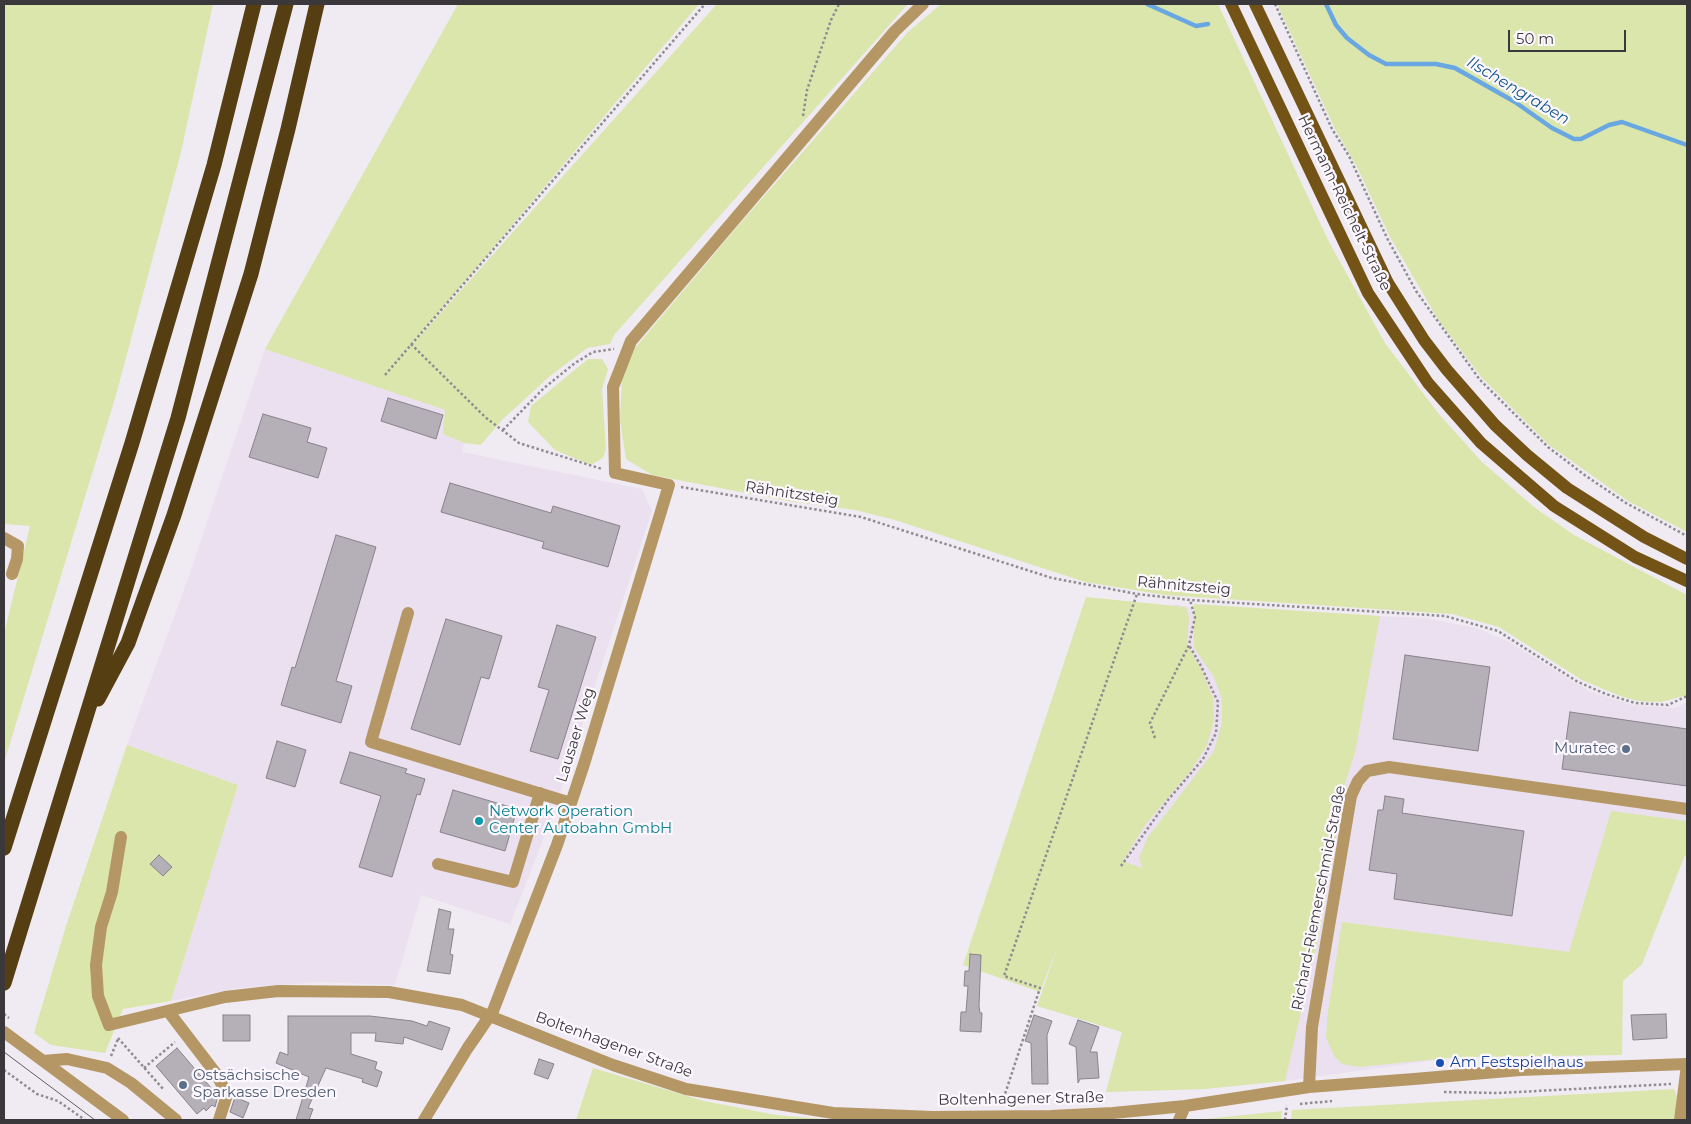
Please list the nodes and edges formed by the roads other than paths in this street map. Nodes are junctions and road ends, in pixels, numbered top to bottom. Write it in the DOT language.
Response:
graph roads {
  1 [pos="254,4"];
  2 [pos="286,4"];
  3 [pos="317,4"];
  4 [pos="923,4"];
  5 [pos="1230,4"];
  6 [pos="1255,4"];
  7 [pos="4,538"];
  8 [pos="1687,559"];
  9 [pos="12,574"];
  10 [pos="1687,582"];
  11 [pos="408,613"];
  12 [pos="83,728"];
  13 [pos="540,794"];
  14 [pos="571,803"];
  15 [pos="1687,809"];
  16 [pos="121,837"];
  17 [pos="4,848"];
  18 [pos="438,864"];
  19 [pos="4,983"];
  20 [pos="168,1011"];
  21 [pos="490,1018"];
  22 [pos="4,1032"];
  23 [pos="43,1061"];
  24 [pos="1687,1064"];
  25 [pos="1309,1087"];
  26 [pos="1185,1106"];
  27 [pos="171,1116"];
  28 [pos="123,1120"];
  29 [pos="219,1120"];
  30 [pos="424,1120"];
  31 [pos="1179,1120"];
  32 [pos="1680,1120"];
  1 -- 17 [label="highway"];
  2 -- 12 [label="highway"];
  3 -- 12 [label="highway"];
  4 -- 14 [label="street, Lausaer Weg"];
  5 -- 10 [label="main road, Hermann-Reichelt-Straße"];
  6 -- 8 [label="main road, Hermann-Reichelt-Straße"];
  7 -- 9 [label="street"];
  11 -- 13 [label="street"];
  12 -- 19 [label="highway"];
  13 -- 14 [label="street"];
  13 -- 18 [label="street"];
  14 -- 21 [label="street, Lausaer Weg"];
  15 -- 25 [label="street, Richard-Riemerschmid-Straße"];
  16 -- 20 [label="street, Boltenhagener Straße"];
  20 -- 21 [label="street, Boltenhagener Straße"];
  20 -- 29 [label="street"];
  21 -- 26 [label="street, Boltenhagener Straße"];
  21 -- 30 [label="street"];
  22 -- 23 [label="street"];
  23 -- 27 [label="street"];
  23 -- 28 [label="street"];
  24 -- 25 [label="street, Boltenhagener Straße"];
  24 -- 32 [label="street"];
  25 -- 26 [label="street, Boltenhagener Straße"];
  26 -- 31 [label="street"];
}
